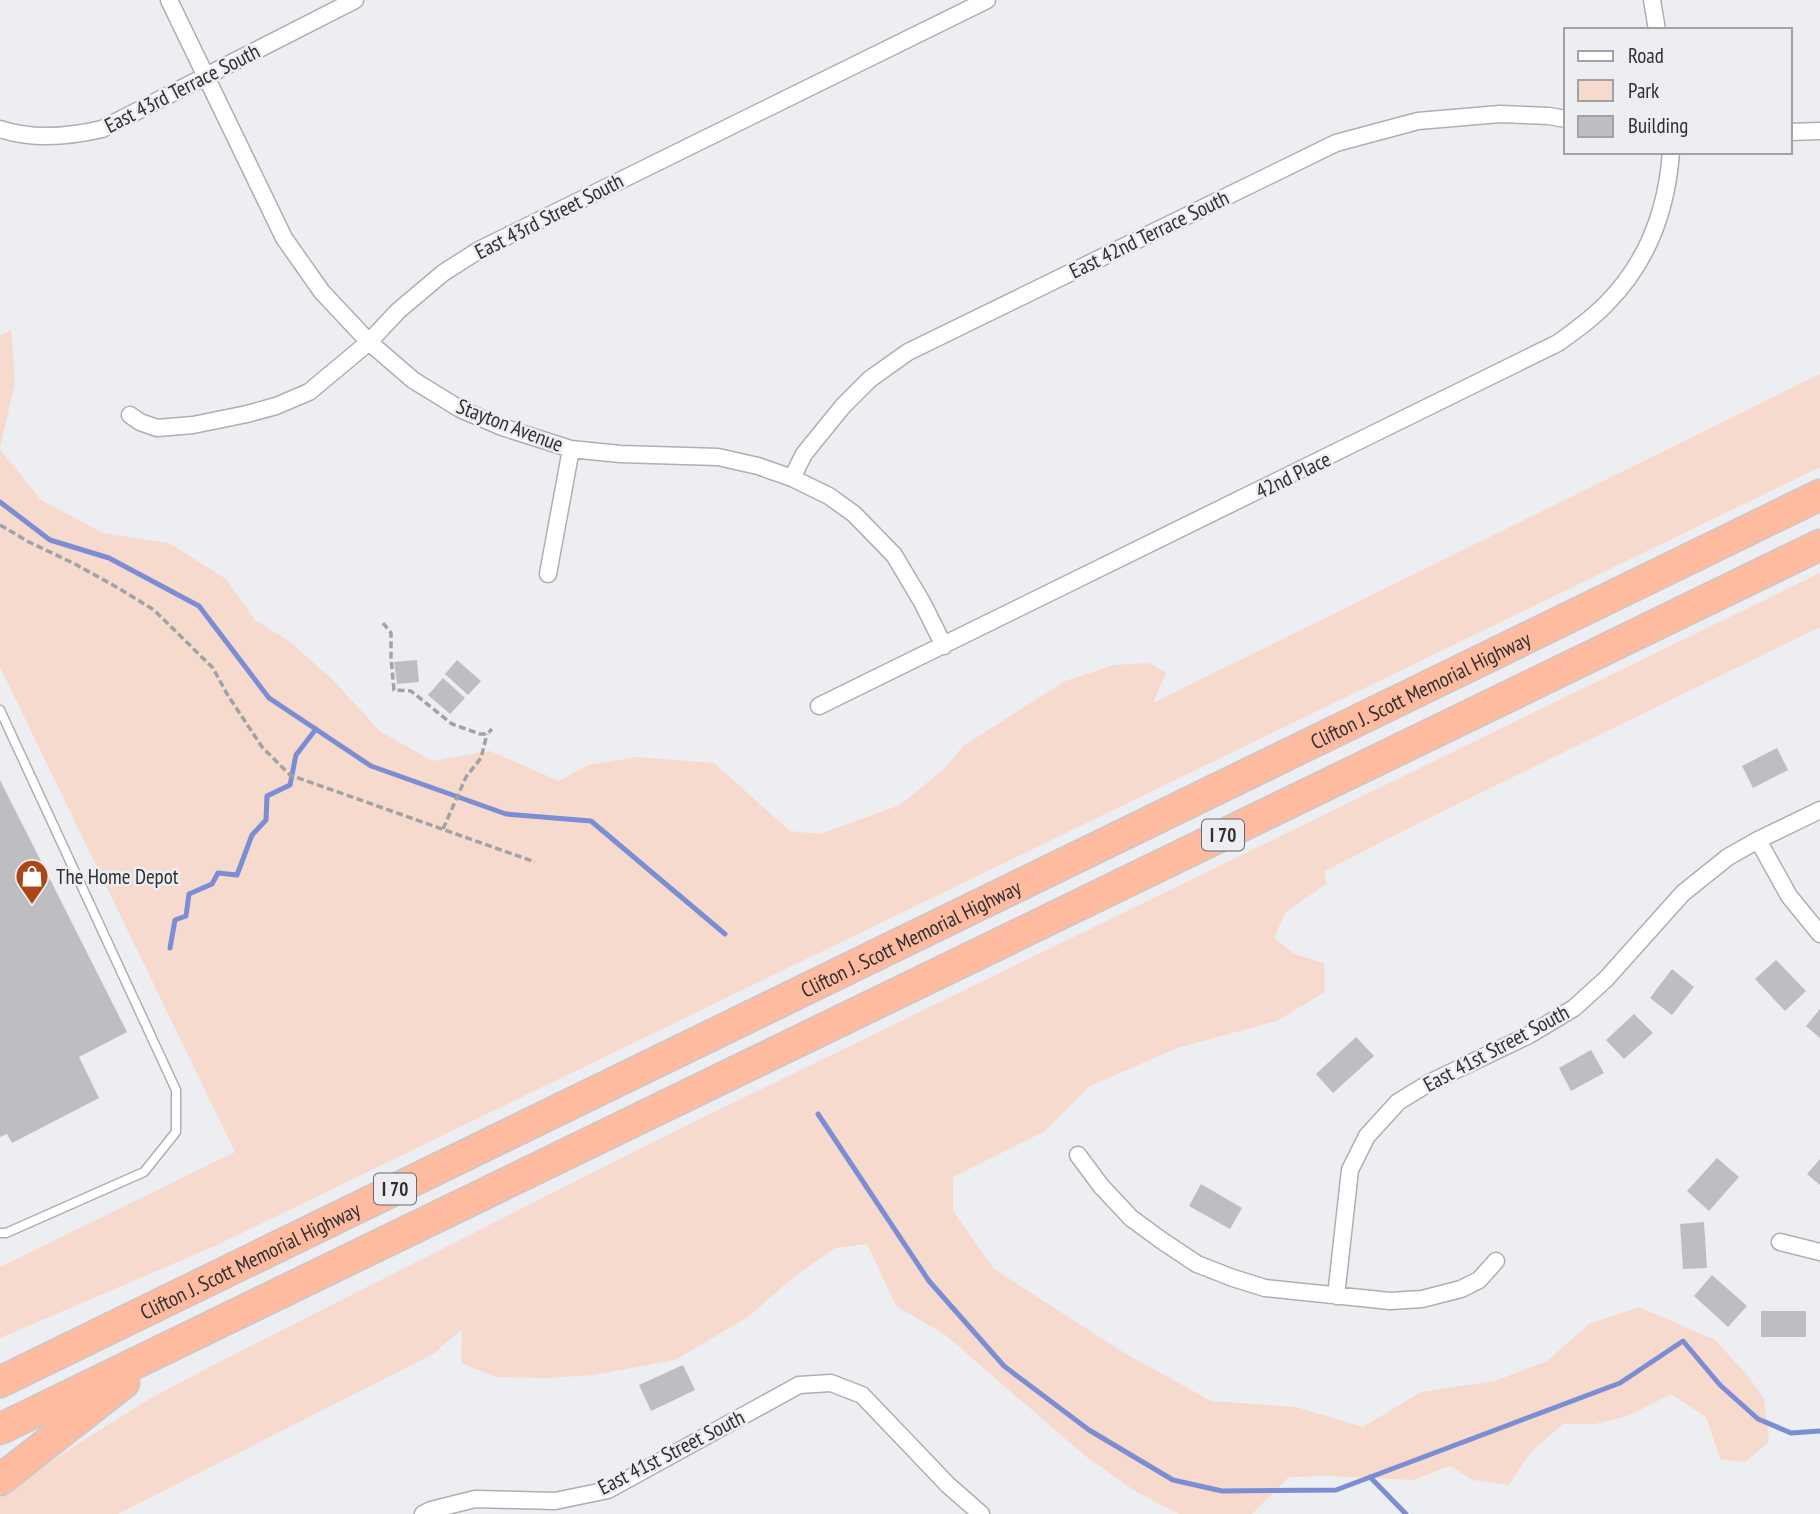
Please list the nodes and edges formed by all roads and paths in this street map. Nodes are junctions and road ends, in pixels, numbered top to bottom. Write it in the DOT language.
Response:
graph roads {
  1 [pos="169,0"];
  2 [pos="355,0"];
  3 [pos="987,0"];
  4 [pos="1652,0"];
  5 [pos="1657,28"];
  6 [pos="206,76"];
  7 [pos="1564,119"];
  8 [pos="0,129"];
  9 [pos="1820,131"];
  10 [pos="1792,132"];
  11 [pos="1671,154"];
  12 [pos="369,342"];
  13 [pos="130,415"];
  14 [pos="571,449"];
  15 [pos="792,478"];
  16 [pos="1820,495"];
  17 [pos="0,525"];
  18 [pos="1820,544"];
  19 [pos="548,574"];
  20 [pos="383,623"];
  21 [pos="944,646"];
  22 [pos="819,706"];
  23 [pos="0,710"];
  24 [pos="492,729"];
  25 [pos="487,734"];
  26 [pos="1820,810"];
  27 [pos="443,829"];
  28 [pos="1758,840"];
  29 [pos="535,862"];
  30 [pos="1820,934"];
  31 [pos="1078,1155"];
  32 [pos="0,1233"];
  33 [pos="1780,1241"];
  34 [pos="1820,1252"];
  35 [pos="1496,1261"];
  36 [pos="1336,1296"];
  37 [pos="165,1350"];
  38 [pos="59,1353"];
  39 [pos="0,1365"];
  40 [pos="0,1382"];
  41 [pos="0,1429"];
  42 [pos="0,1480"];
  43 [pos="977,1513"];
  44 [pos="422,1514"];
  1 -- 6 [label="street, Stayton Avenue"];
  2 -- 6 [label="street, East 43rd Terrace South"];
  3 -- 12 [label="street, East 43rd Street South"];
  4 -- 5 [label="street"];
  6 -- 8 [label="street, East 43rd Terrace South"];
  6 -- 12 [label="street, Stayton Avenue"];
  7 -- 15 [label="street, East 42nd Terrace South"];
  9 -- 10 [label="street"];
  11 -- 21 [label="street, 42nd Place"];
  12 -- 13 [label="street, East 43rd Street South"];
  12 -- 14 [label="street, Stayton Avenue"];
  14 -- 15 [label="street, Stayton Avenue"];
  14 -- 19 [label="street"];
  15 -- 21 [label="street, Stayton Avenue"];
  16 -- 38 [label="highway, Clifton J. Scott Memorial Highway / I 70"];
  17 -- 27 [label="path"];
  18 -- 37 [label="highway, Clifton J. Scott Memorial Highway / I 70"];
  20 -- 25 [label="path"];
  21 -- 22 [label="street, 42nd Place"];
  23 -- 32 [label="lane"];
  24 -- 25 [label="path"];
  25 -- 27 [label="path"];
  26 -- 28 [label="street, East 41st Street South"];
  27 -- 29 [label="path"];
  28 -- 30 [label="street"];
  28 -- 36 [label="street, East 41st Street South"];
  31 -- 36 [label="street"];
  33 -- 34 [label="street"];
  35 -- 36 [label="street"];
  37 -- 41 [label="highway, Clifton J. Scott Memorial Highway / I 70"];
  37 -- 42 [label="highway"];
  38 -- 39 [label="highway"];
  38 -- 40 [label="highway, Clifton J. Scott Memorial Highway / I 70"];
  43 -- 44 [label="street, East 41st Street South"];
}
